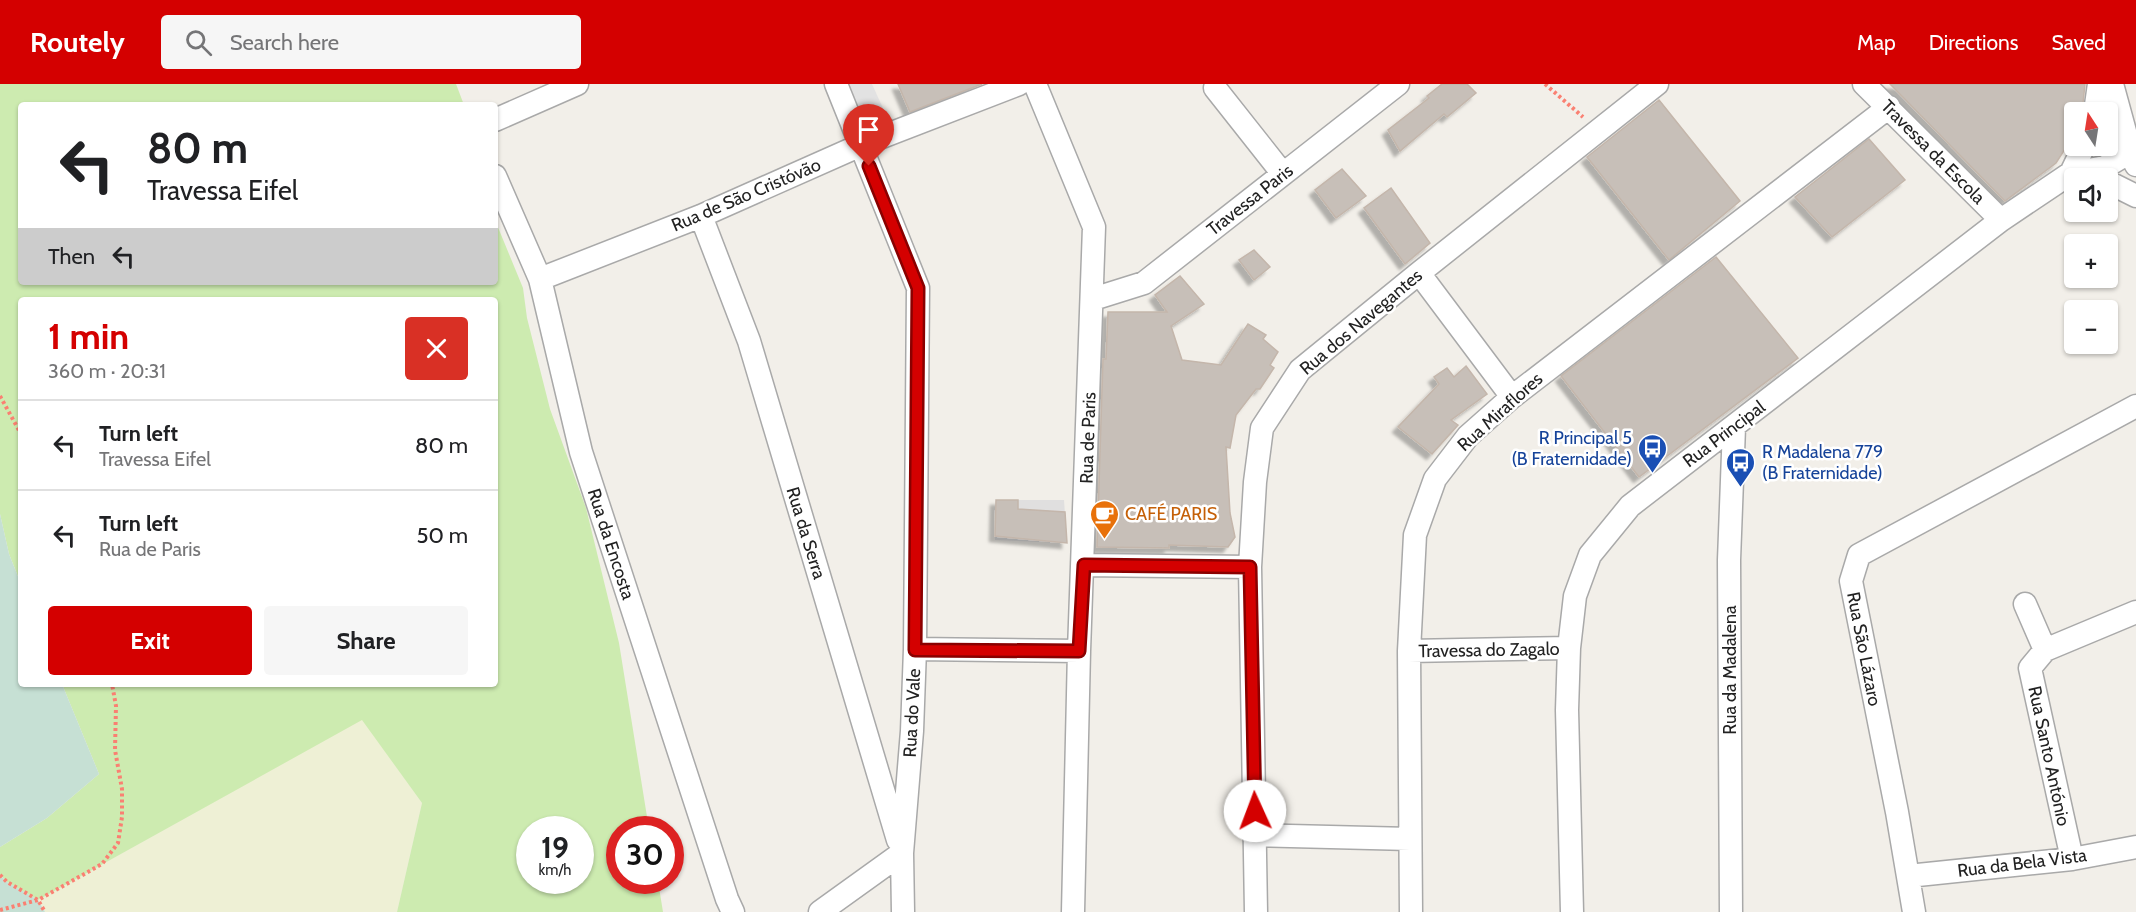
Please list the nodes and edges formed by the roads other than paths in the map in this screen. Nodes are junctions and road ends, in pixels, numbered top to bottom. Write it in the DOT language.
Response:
graph roads {
  1 [pos="577,84"];
  2 [pos="836,84"];
  3 [pos="1019,84"];
  4 [pos="1035,84"];
  5 [pos="1398,84"];
  6 [pos="1657,84"];
  7 [pos="1864,84"];
  8 [pos="2099,84"];
  9 [pos="2112,84"];
  10 [pos="1215,88"];
  11 [pos="1371,92"];
  12 [pos="2096,102"];
  13 [pos="1888,107"];
  14 [pos="498,119"];
  15 [pos="2127,144"];
  16 [pos="861,146"];
  17 [pos="2105,168"];
  18 [pos="1283,174"];
  19 [pos="498,183"];
  20 [pos="2064,186"];
  21 [pos="2118,187"];
  22 [pos="2136,196"];
  23 [pos="701,216"];
  24 [pos="2001,220"];
  25 [pos="1419,273"];
  26 [pos="540,279"];
  27 [pos="1093,299"];
  28 [pos="1512,397"];
  29 [pos="2136,406"];
  30 [pos="1734,427"];
  31 [pos="1084,565"];
  32 [pos="1250,567"];
  33 [pos="2025,604"];
  34 [pos="2136,612"];
  35 [pos="1569,648"];
  36 [pos="915,650"];
  37 [pos="2045,650"];
  38 [pos="1079,651"];
  39 [pos="1409,651"];
  40 [pos="1255,835"];
  41 [pos="1410,839"];
  42 [pos="2136,847"];
  43 [pos="902,853"];
  44 [pos="2072,859"];
  45 [pos="1908,876"];
  46 [pos="733,912"];
  47 [pos="820,912"];
  48 [pos="903,912"];
  49 [pos="1073,912"];
  50 [pos="1256,912"];
  51 [pos="1411,912"];
  52 [pos="1572,912"];
  53 [pos="1731,912"];
  54 [pos="1914,912"];
  1 -- 14 [label="street"];
  2 -- 16 [label="street, Rua do Vale"];
  3 -- 16 [label="street, Rua de São Cristóvão"];
  4 -- 27 [label="street, Rua de Paris"];
  5 -- 11 [label="street, Travessa Paris"];
  6 -- 25 [label="street, Rua dos Navegantes"];
  7 -- 13 [label="street, Travessa da Escola"];
  8 -- 12 [label="street"];
  9 -- 15 [label="street"];
  10 -- 18 [label="street"];
  11 -- 18 [label="street, Travessa Paris"];
  13 -- 24 [label="street, Travessa da Escola"];
  13 -- 28 [label="street, Rua Miraflores"];
  15 -- 17 [label="street"];
  16 -- 23 [label="street, Rua de São Cristóvão"];
  16 -- 36 [label="street, Rua do Vale"];
  18 -- 27 [label="street, Travessa Paris"];
  19 -- 26 [label="street, Rua da Encosta"];
  20 -- 24 [label="street, Rua Principal"];
  21 -- 22 [label="street"];
  23 -- 26 [label="street, Rua de São Cristóvão"];
  23 -- 43 [label="street, Rua da Serra"];
  24 -- 30 [label="street, Rua Principal"];
  25 -- 28 [label="street"];
  25 -- 32 [label="street, Rua dos Navegantes"];
  26 -- 46 [label="street, Rua da Encosta"];
  27 -- 31 [label="street, Rua de Paris"];
  28 -- 39 [label="street, Rua Miraflores"];
  29 -- 45 [label="street, Rua São Lázaro"];
  30 -- 35 [label="street, Rua Principal"];
  30 -- 53 [label="street, Rua da Madalena"];
  31 -- 32 [label="street"];
  31 -- 38 [label="street, Rua de Paris"];
  32 -- 40 [label="street, Rua dos Navegantes"];
  33 -- 37 [label="street"];
  34 -- 37 [label="street"];
  35 -- 39 [label="street, Travessa do Zagalo"];
  35 -- 52 [label="street, Rua Principal"];
  36 -- 38 [label="street"];
  36 -- 43 [label="street, Rua do Vale"];
  37 -- 44 [label="street, Rua Santo António"];
  38 -- 49 [label="street, Rua de Paris"];
  39 -- 41 [label="street, Rua Miraflores"];
  40 -- 41 [label="street"];
  40 -- 50 [label="street, Rua dos Navegantes"];
  41 -- 51 [label="street, Rua Miraflores"];
  42 -- 44 [label="street, Rua da Bela Vista"];
  43 -- 47 [label="street"];
  43 -- 48 [label="street"];
  44 -- 45 [label="street, Rua da Bela Vista"];
  45 -- 54 [label="street, Rua São Lázaro"];
}
